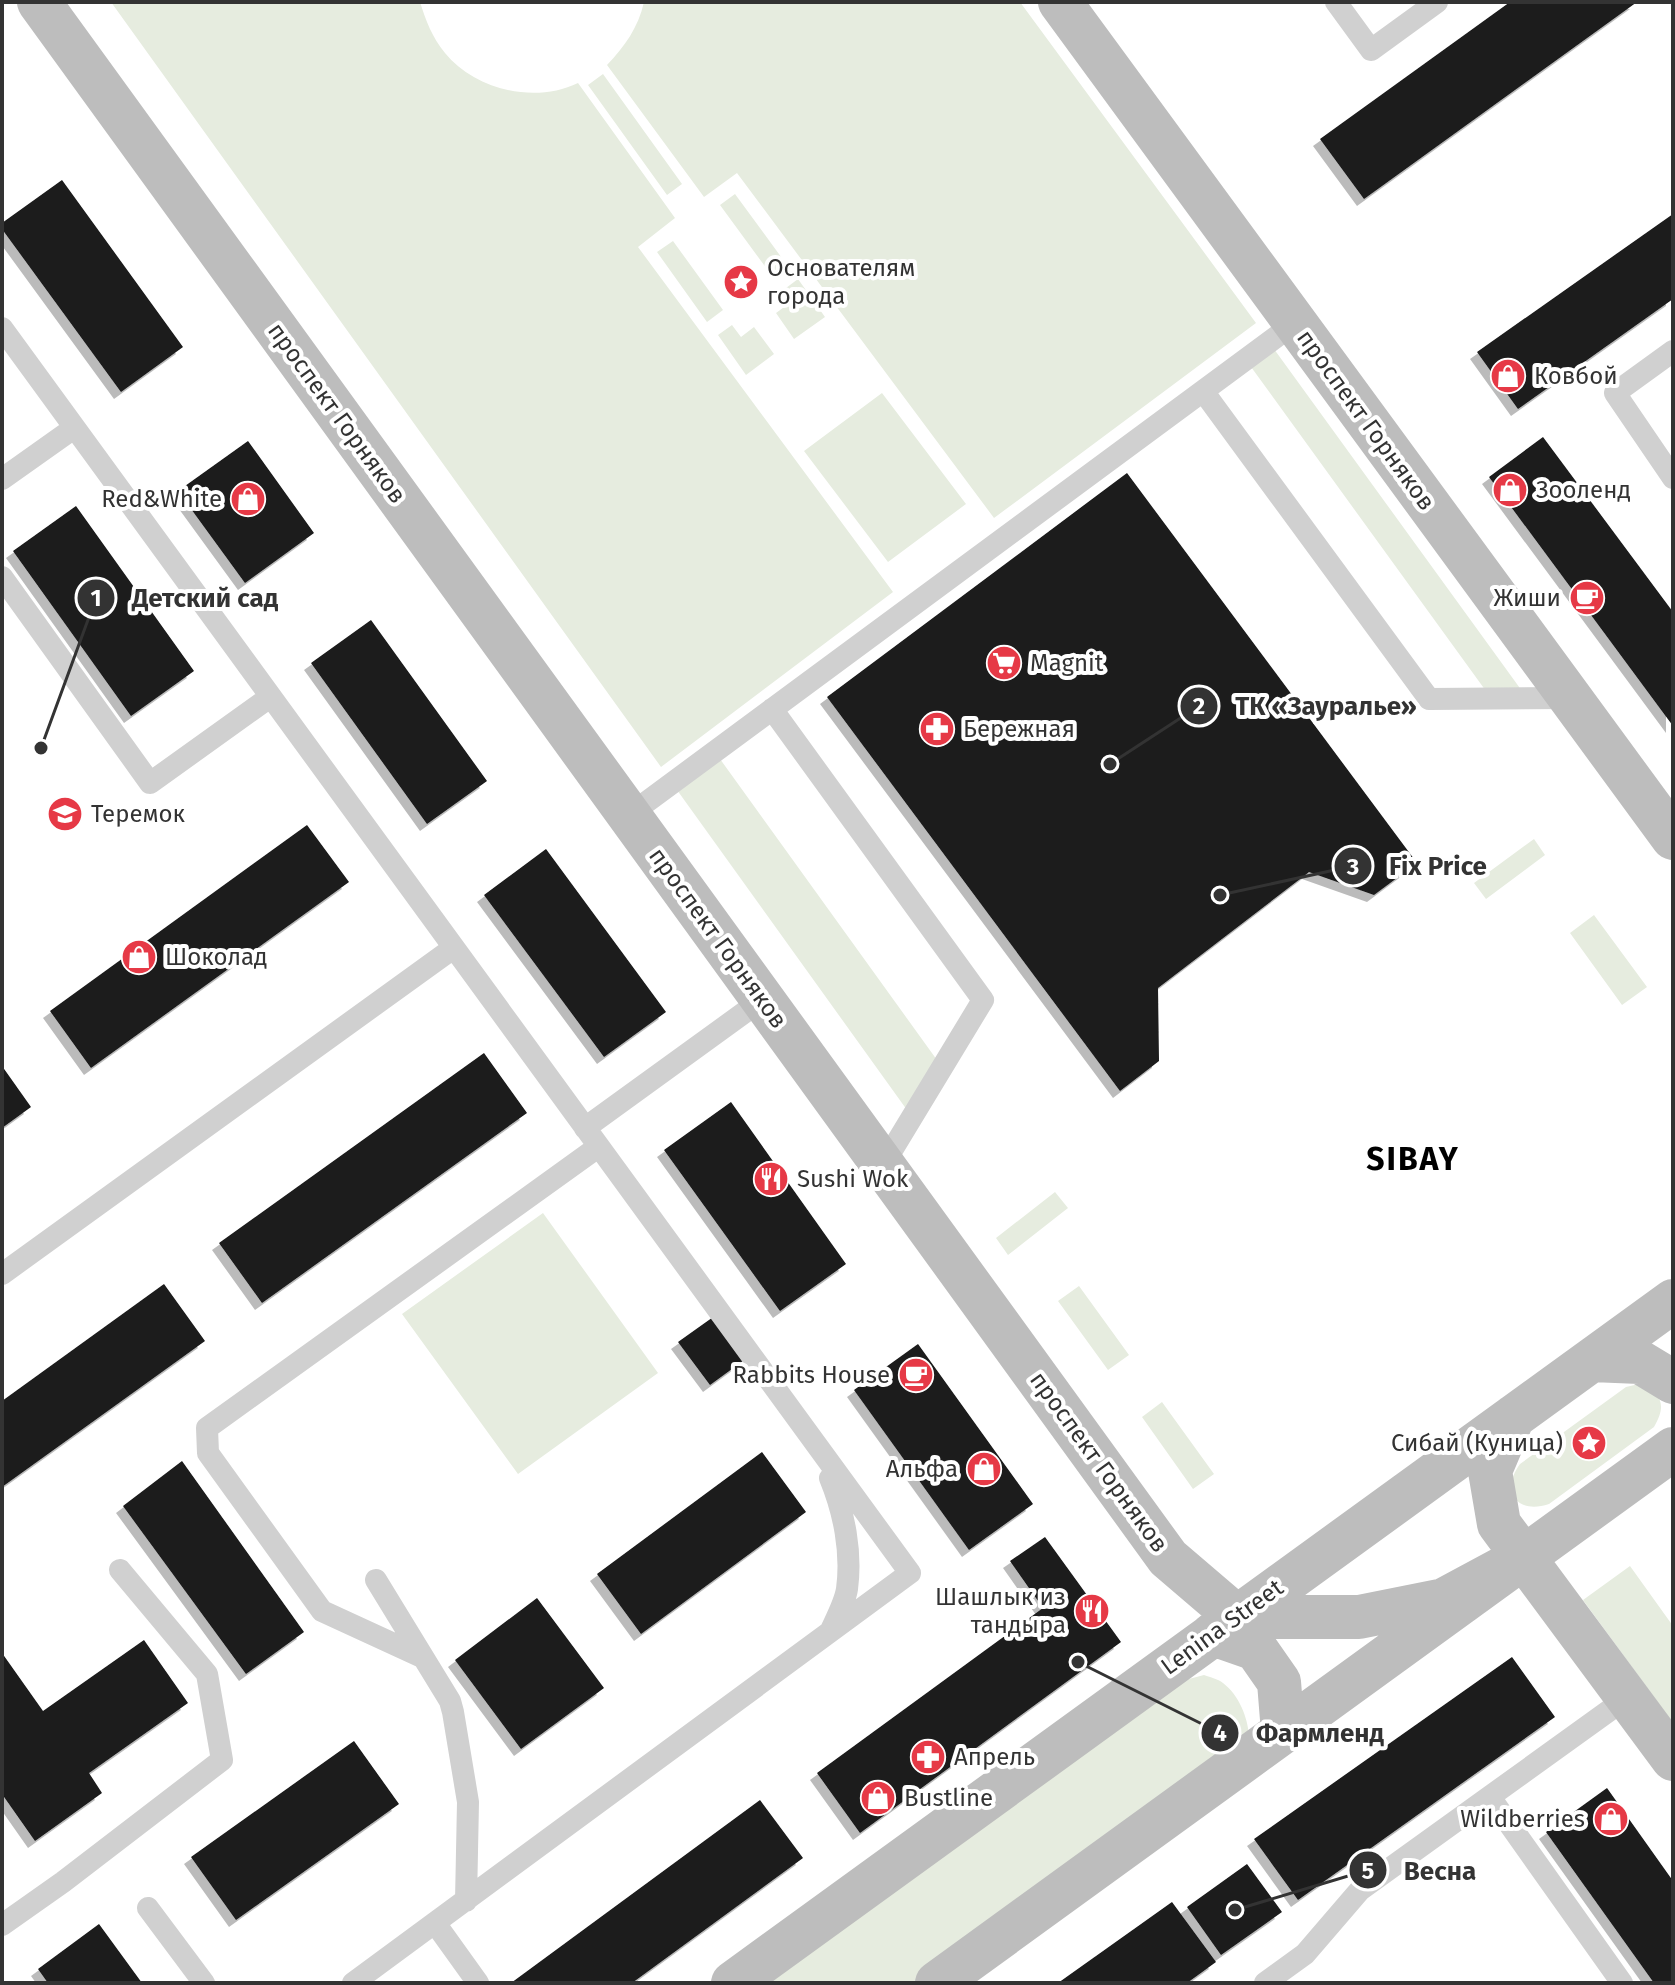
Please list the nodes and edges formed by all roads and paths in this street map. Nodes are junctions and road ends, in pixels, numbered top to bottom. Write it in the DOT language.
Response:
graph roads {
  1 [pos="39,2"];
  2 [pos="1060,2"];
  3 [pos="1336,2"];
  4 [pos="1437,2"];
  5 [pos="1295,323"];
  6 [pos="2,328"];
  7 [pos="1673,351"];
  8 [pos="1203,391"];
  9 [pos="74,428"];
  10 [pos="1673,478"];
  11 [pos="2,479"];
  12 [pos="2,577"];
  13 [pos="270,697"];
  14 [pos="1570,698"];
  15 [pos="772,709"];
  16 [pos="629,815"];
  17 [pos="1673,838"];
  18 [pos="452,949"];
  19 [pos="763,999"];
  20 [pos="585,1128"];
  21 [pos="598,1147"];
  22 [pos="883,1165"];
  23 [pos="2,1274"];
  24 [pos="1673,1301"];
  25 [pos="1592,1360"];
  26 [pos="1673,1382"];
  27 [pos="1513,1417"];
  28 [pos="1673,1449"];
  29 [pos="819,1450"];
  30 [pos="1524,1557"];
  31 [pos="120,1570"];
  32 [pos="376,1580"];
  33 [pos="1225,1626"];
  34 [pos="831,1631"];
  35 [pos="422,1657"];
  36 [pos="1628,1697"];
  37 [pos="1283,1732"];
  38 [pos="1673,1759"];
  39 [pos="1490,1797"];
  40 [pos="466,1901"];
  41 [pos="148,1908"];
  42 [pos="435,1923"];
  43 [pos="2,1925"];
  44 [pos="204,1983"];
  45 [pos="353,1983"];
  46 [pos="478,1983"];
  47 [pos="733,1983"];
  48 [pos="937,1983"];
  49 [pos="1265,1983"];
  50 [pos="1622,1983"];
  1 -- 16 [label="main road, проспект Горняков"];
  2 -- 5 [label="main road, проспект Горняков"];
  3 -- 4 [label="lane"];
  5 -- 8 [label="lane"];
  5 -- 14 [label="main road, проспект Горняков"];
  6 -- 9 [label="lane"];
  7 -- 10 [label="lane"];
  8 -- 14 [label="lane"];
  8 -- 15 [label="lane"];
  9 -- 11 [label="lane"];
  9 -- 13 [label="lane"];
  12 -- 13 [label="lane"];
  13 -- 18 [label="lane"];
  14 -- 17 [label="main road, проспект Горняков"];
  15 -- 16 [label="lane"];
  15 -- 22 [label="lane"];
  16 -- 19 [label="main road, проспект Горняков"];
  18 -- 20 [label="lane"];
  18 -- 23 [label="lane"];
  19 -- 20 [label="lane"];
  19 -- 22 [label="main road, проспект Горняков"];
  20 -- 21 [label="lane"];
  21 -- 29 [label="lane"];
  21 -- 35 [label="lane"];
  22 -- 33 [label="main road, проспект Горняков"];
  24 -- 25 [label="main road, Lenina Street"];
  25 -- 26 [label="main road"];
  25 -- 27 [label="main road, Lenina Street"];
  27 -- 30 [label="main road"];
  27 -- 33 [label="main road, Lenina Street"];
  28 -- 30 [label="main road"];
  29 -- 34 [label="lane"];
  29 -- 34 [label="lane"];
  30 -- 33 [label="main road"];
  30 -- 36 [label="main road"];
  30 -- 37 [label="main road"];
  31 -- 43 [label="lane"];
  32 -- 35 [label="lane"];
  33 -- 37 [label="main road"];
  33 -- 47 [label="main road, Lenina Street"];
  34 -- 40 [label="lane"];
  35 -- 40 [label="lane"];
  36 -- 38 [label="main road"];
  36 -- 39 [label="lane"];
  37 -- 48 [label="main road"];
  39 -- 49 [label="lane"];
  39 -- 50 [label="lane"];
  40 -- 42 [label="lane"];
  41 -- 44 [label="lane"];
  42 -- 45 [label="lane"];
  42 -- 46 [label="lane"];
}
